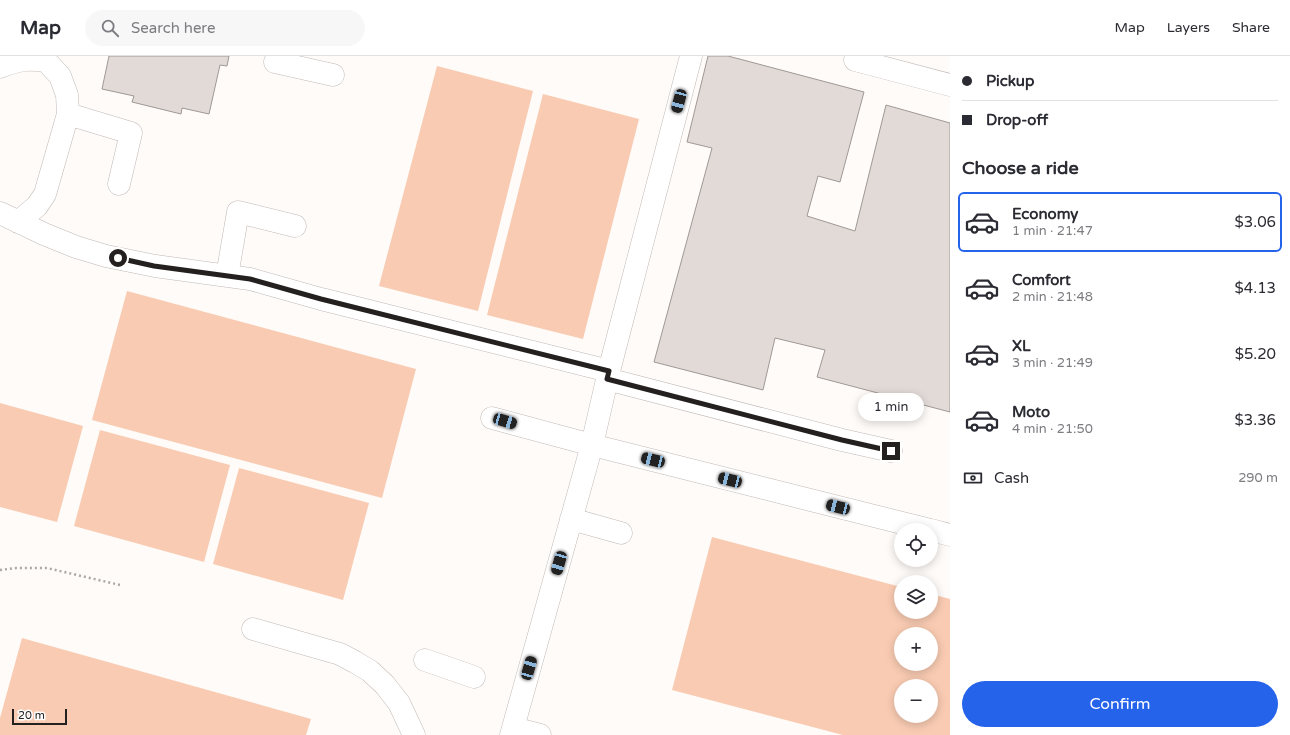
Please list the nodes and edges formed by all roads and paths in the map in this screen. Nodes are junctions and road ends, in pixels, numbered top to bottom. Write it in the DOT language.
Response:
graph roads {
  1 [pos="691,56"];
  2 [pos="855,60"];
  3 [pos="275,62"];
  4 [pos="0,67"];
  5 [pos="333,75"];
  6 [pos="950,85"];
  7 [pos="68,114"];
  8 [pos="119,184"];
  9 [pos="9,217"];
  10 [pos="296,226"];
  11 [pos="227,276"];
  12 [pos="608,375"];
  13 [pos="492,418"];
  14 [pos="592,445"];
  15 [pos="891,451"];
  16 [pos="571,518"];
  17 [pos="903,523"];
  18 [pos="938,532"];
  19 [pos="621,533"];
  20 [pos="950,535"];
  21 [pos="0,570"];
  22 [pos="120,585"];
  23 [pos="253,629"];
  24 [pos="425,660"];
  25 [pos="474,677"];
  26 [pos="512,731"];
  27 [pos="414,735"];
  28 [pos="540,735"];
  1 -- 12 [label="street"];
  2 -- 6 [label="street"];
  3 -- 5 [label="street"];
  4 -- 7 [label="street"];
  7 -- 8 [label="street"];
  7 -- 9 [label="street"];
  9 -- 11 [label="street"];
  10 -- 11 [label="street"];
  11 -- 12 [label="street"];
  12 -- 14 [label="street"];
  12 -- 15 [label="street"];
  13 -- 14 [label="street"];
  14 -- 16 [label="street"];
  14 -- 17 [label="street"];
  16 -- 19 [label="street"];
  16 -- 26 [label="street"];
  18 -- 20 [label="street"];
  21 -- 22 [label="path"];
  23 -- 27 [label="street"];
  24 -- 25 [label="street"];
  26 -- 28 [label="street"];
}
